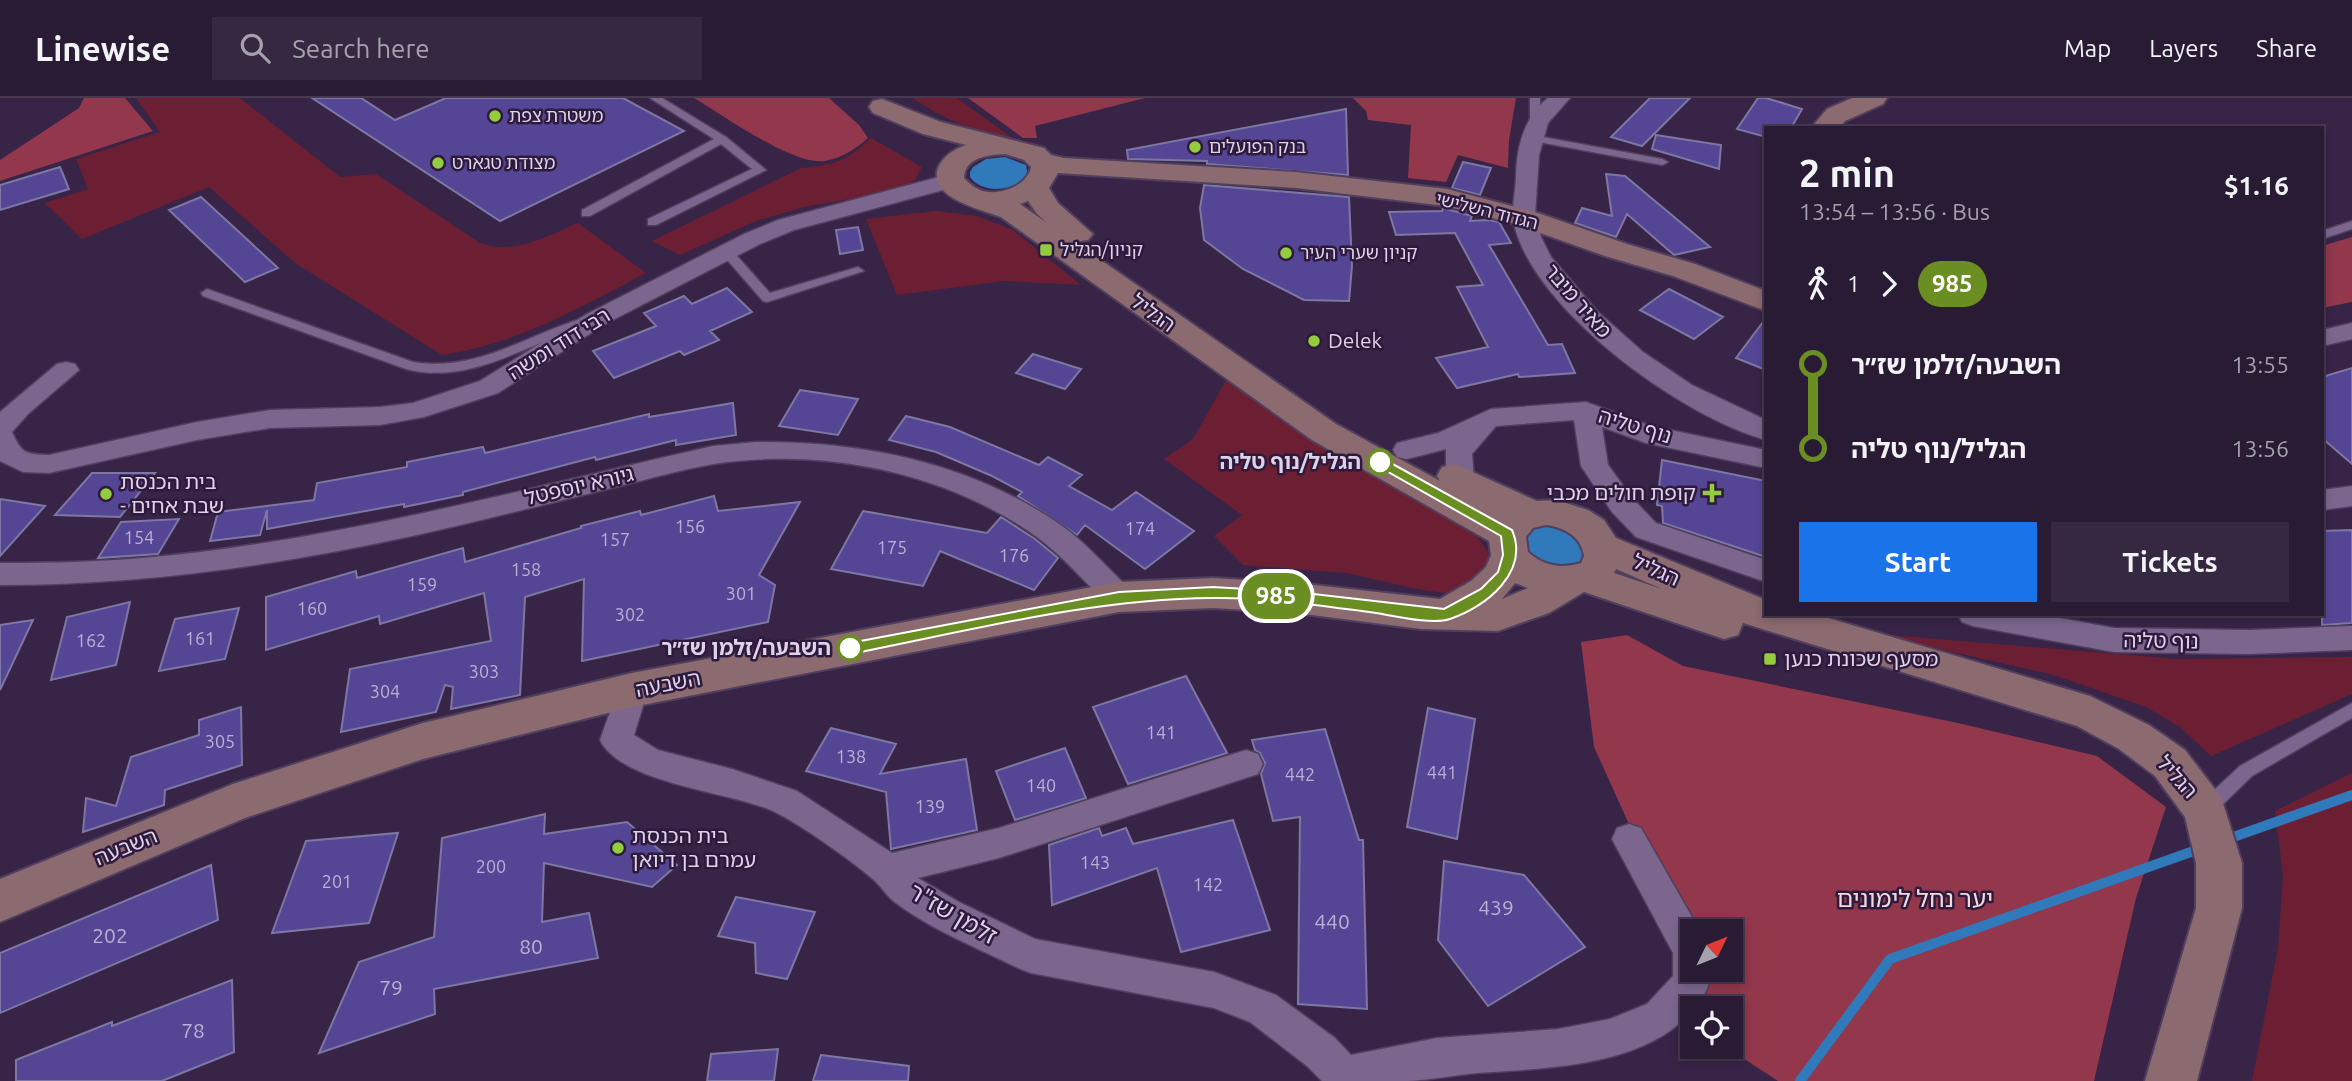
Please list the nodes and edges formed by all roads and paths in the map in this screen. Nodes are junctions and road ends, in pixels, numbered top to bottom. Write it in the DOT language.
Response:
graph roads {
  1 [pos="655,98"];
  2 [pos="1535,98"];
  3 [pos="1560,98"];
  4 [pos="1874,98"];
  5 [pos="876,102"];
  6 [pos="1826,126"];
  7 [pos="1533,132"];
  8 [pos="722,139"];
  9 [pos="1006,146"];
  10 [pos="1662,162"];
  11 [pos="950,175"];
  12 [pos="1039,178"];
  13 [pos="980,199"];
  14 [pos="586,213"];
  15 [pos="1525,218"];
  16 [pos="652,222"];
  17 [pos="2352,225"];
  18 [pos="2324,234"];
  19 [pos="726,251"];
  20 [pos="858,271"];
  21 [pos="207,293"];
  22 [pos="1764,301"];
  23 [pos="596,319"];
  24 [pos="2352,331"];
  25 [pos="2324,338"];
  26 [pos="66,370"];
  27 [pos="1586,411"];
  28 [pos="1490,418"];
  29 [pos="1764,430"];
  30 [pos="0,432"];
  31 [pos="1407,450"];
  32 [pos="1764,459"];
  33 [pos="1460,479"];
  34 [pos="2352,496"];
  35 [pos="2324,500"];
  36 [pos="1516,534"];
  37 [pos="1586,569"];
  38 [pos="1764,570"];
  39 [pos="0,574"];
  40 [pos="1119,597"];
  41 [pos="1446,614"];
  42 [pos="1984,616"];
  43 [pos="2352,638"];
  44 [pos="632,690"];
  45 [pos="2352,710"];
  46 [pos="1246,764"];
  47 [pos="2205,810"];
  48 [pos="1629,839"];
  49 [pos="888,870"];
  50 [pos="0,901"];
  51 [pos="1341,1079"];
  52 [pos="2171,1081"];
  1 -- 8 [label="lane"];
  2 -- 7 [label="lane"];
  3 -- 7 [label="street"];
  4 -- 6 [label="main road"];
  5 -- 9 [label="main road"];
  5 -- 11 [label="main road"];
  7 -- 10 [label="lane"];
  7 -- 15 [label="street, מאיר מיבר"];
  8 -- 14 [label="lane"];
  8 -- 16 [label="lane"];
  9 -- 11 [label="main road"];
  9 -- 12 [label="main road"];
  11 -- 13 [label="main road"];
  11 -- 19 [label="street, רבי דוד ומשה"];
  12 -- 13 [label="main road"];
  12 -- 15 [label="main road, הגדוד השלישי"];
  12 -- 31 [label="main road, הגליל"];
  13 -- 36 [label="main road, הגליל"];
  15 -- 22 [label="main road, הגדוד השלישי"];
  15 -- 29 [label="street, מאיר מיבר"];
  17 -- 18 [label="lane"];
  19 -- 20 [label="lane"];
  19 -- 23 [label="street, רבי דוד ומשה"];
  21 -- 23 [label="lane"];
  23 -- 30 [label="street, רבי דוד ומשה"];
  24 -- 25 [label="street"];
  26 -- 30 [label="street"];
  27 -- 28 [label="street, נוף טליה"];
  27 -- 32 [label="street, נוף טליה"];
  27 -- 38 [label="street, נוף טליה"];
  28 -- 31 [label="street, נוף טליה"];
  28 -- 33 [label="street"];
  31 -- 33 [label="main road, הגליל"];
  33 -- 36 [label="main road, הגליל"];
  34 -- 35 [label="street"];
  36 -- 37 [label="main road"];
  36 -- 37 [label="main road"];
  36 -- 41 [label="main road, השבעה"];
  37 -- 41 [label="main road, השבעה"];
  37 -- 47 [label="main road, הגליל"];
  39 -- 40 [label="street, גיורא יוספטל"];
  40 -- 41 [label="main road, השבעה"];
  40 -- 44 [label="main road, השבעה"];
  42 -- 43 [label="street, נוף טליה"];
  44 -- 49 [label="street, זלמן שז\"ר"];
  44 -- 50 [label="main road, השבעה"];
  45 -- 47 [label="lane"];
  46 -- 49 [label="street"];
  47 -- 52 [label="main road"];
  48 -- 51 [label="street"];
  49 -- 51 [label="street, זלמן שז\"ר"];
}
